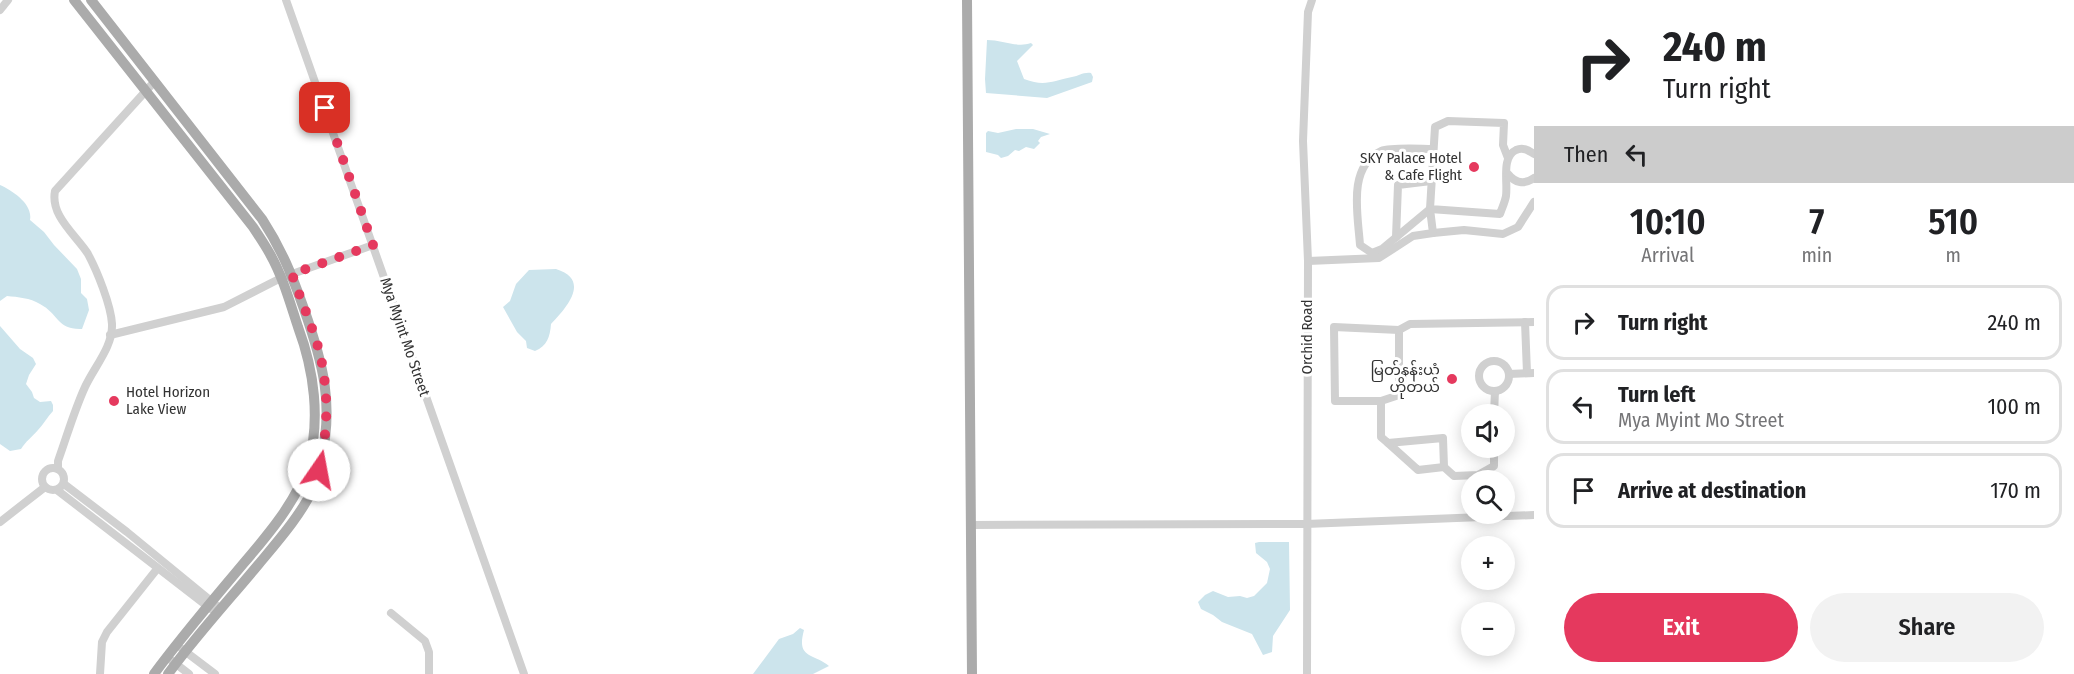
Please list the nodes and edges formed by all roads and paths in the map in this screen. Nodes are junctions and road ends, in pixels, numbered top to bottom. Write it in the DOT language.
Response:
graph roads {
  1 [pos="8,0"];
  2 [pos="74,0"];
  3 [pos="91,0"];
  4 [pos="286,0"];
  5 [pos="967,0"];
  6 [pos="1312,0"];
  7 [pos="0,10"];
  8 [pos="150,86"];
  9 [pos="1433,149"];
  10 [pos="1534,154"];
  11 [pos="1508,158"];
  12 [pos="1508,174"];
  13 [pos="1534,178"];
  14 [pos="1431,181"];
  15 [pos="1534,202"];
  16 [pos="1430,209"];
  17 [pos="1433,232"];
  18 [pos="1396,237"];
  19 [pos="373,245"];
  20 [pos="1308,261"];
  21 [pos="287,276"];
  22 [pos="1530,322"];
  23 [pos="1399,330"];
  24 [pos="110,335"];
  25 [pos="1531,373"];
  26 [pos="1509,374"];
  27 [pos="1495,391"];
  28 [pos="1381,401"];
  29 [pos="1494,404"];
  30 [pos="1388,443"];
  31 [pos="1494,458"];
  32 [pos="1444,467"];
  33 [pos="58,468"];
  34 [pos="45,487"];
  35 [pos="60,487"];
  36 [pos="1534,515"];
  37 [pos="0,522"];
  38 [pos="1306,524"];
  39 [pos="971,525"];
  40 [pos="127,532"];
  41 [pos="121,540"];
  42 [pos="157,569"];
  43 [pos="214,608"];
  44 [pos="391,613"];
  45 [pos="181,648"];
  46 [pos="171,661"];
  47 [pos="100,674"];
  48 [pos="154,674"];
  49 [pos="168,674"];
  50 [pos="189,674"];
  51 [pos="215,674"];
  52 [pos="429,674"];
  53 [pos="524,674"];
  54 [pos="972,674"];
  55 [pos="1307,674"];
  1 -- 7 [label="street"];
  2 -- 8 [label="main road"];
  3 -- 8 [label="main road"];
  4 -- 19 [label="street, Mya Myint Mo Street"];
  5 -- 39 [label="main road"];
  6 -- 20 [label="street, Orchid Road"];
  8 -- 21 [label="main road"];
  8 -- 24 [label="street"];
  9 -- 11 [label="street"];
  9 -- 14 [label="street"];
  9 -- 18 [label="street"];
  10 -- 11 [label="street"];
  11 -- 12 [label="street"];
  12 -- 13 [label="street"];
  12 -- 16 [label="street"];
  14 -- 16 [label="street"];
  14 -- 18 [label="street"];
  15 -- 17 [label="street"];
  16 -- 17 [label="street"];
  16 -- 18 [label="street"];
  17 -- 20 [label="street"];
  19 -- 21 [label="street"];
  19 -- 53 [label="street, Mya Myint Mo Street"];
  20 -- 38 [label="street, Orchid Road"];
  21 -- 24 [label="street"];
  21 -- 43 [label="main road"];
  22 -- 23 [label="street"];
  22 -- 25 [label="street"];
  23 -- 28 [label="street"];
  23 -- 28 [label="street"];
  24 -- 33 [label="street"];
  25 -- 26 [label="street"];
  26 -- 27 [label="street"];
  26 -- 27 [label="street"];
  27 -- 29 [label="street"];
  28 -- 30 [label="street"];
  30 -- 32 [label="street"];
  30 -- 32 [label="street"];
  31 -- 32 [label="street"];
  33 -- 34 [label="street"];
  33 -- 35 [label="street"];
  34 -- 35 [label="street"];
  34 -- 37 [label="street"];
  35 -- 40 [label="street"];
  35 -- 41 [label="street"];
  36 -- 38 [label="street"];
  38 -- 39 [label="street"];
  38 -- 55 [label="street, Orchid Road"];
  39 -- 54 [label="main road"];
  40 -- 41 [label="street"];
  40 -- 43 [label="street"];
  41 -- 42 [label="street"];
  42 -- 43 [label="street"];
  42 -- 47 [label="street"];
  43 -- 45 [label="main road"];
  44 -- 52 [label="street"];
  45 -- 46 [label="main road"];
  45 -- 51 [label="street"];
  46 -- 48 [label="main road"];
  46 -- 49 [label="main road"];
  46 -- 50 [label="street"];
}
